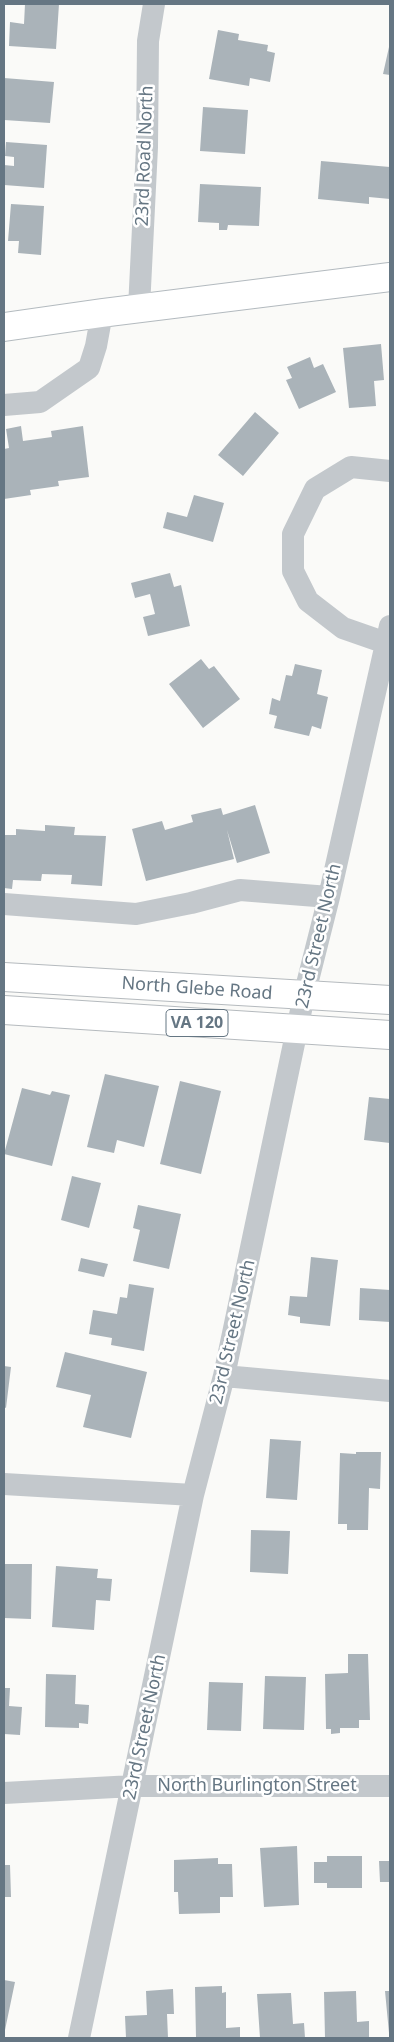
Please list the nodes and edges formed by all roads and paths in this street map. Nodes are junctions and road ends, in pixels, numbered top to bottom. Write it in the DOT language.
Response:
graph roads {
  1 [pos="154,4"];
  2 [pos="390,277"];
  3 [pos="139,308"];
  4 [pos="102,313"];
  5 [pos="4,327"];
  6 [pos="4,405"];
  7 [pos="390,470"];
  8 [pos="388,635"];
  9 [pos="329,897"];
  10 [pos="4,904"];
  11 [pos="4,977"];
  12 [pos="304,996"];
  13 [pos="390,1000"];
  14 [pos="4,1010"];
  15 [pos="298,1029"];
  16 [pos="390,1035"];
  17 [pos="224,1376"];
  18 [pos="390,1391"];
  19 [pos="4,1484"];
  20 [pos="194,1495"];
  21 [pos="133,1786"];
  22 [pos="390,1786"];
  23 [pos="4,1793"];
  24 [pos="79,2038"];
  1 -- 3 [label="street, 23rd Road North"];
  2 -- 3 [label="main road"];
  3 -- 4 [label="main road"];
  4 -- 5 [label="main road"];
  4 -- 6 [label="street"];
  7 -- 8 [label="street"];
  8 -- 9 [label="street, 23rd Street North"];
  9 -- 10 [label="street"];
  9 -- 12 [label="street, 23rd Street North"];
  11 -- 12 [label="main road, North Glebe Road / VA 120"];
  12 -- 13 [label="main road, North Glebe Road / VA 120"];
  12 -- 15 [label="street, 23rd Street North"];
  14 -- 15 [label="main road, North Glebe Road / VA 120"];
  15 -- 16 [label="main road, North Glebe Road / VA 120"];
  15 -- 17 [label="street, 23rd Street North"];
  17 -- 18 [label="street"];
  17 -- 20 [label="street, 23rd Street North"];
  19 -- 20 [label="street"];
  20 -- 21 [label="street, 23rd Street North"];
  21 -- 22 [label="street, North Burlington Street"];
  21 -- 23 [label="street, North Burlington Street"];
  21 -- 24 [label="street, 23rd Street North"];
}
